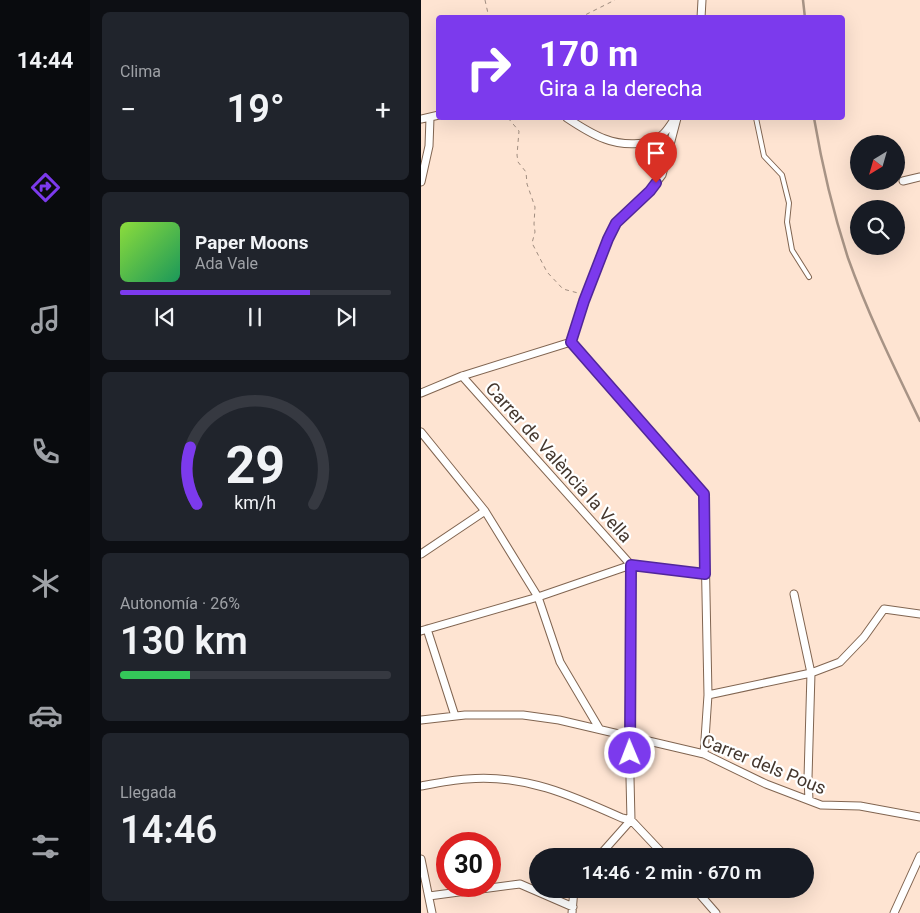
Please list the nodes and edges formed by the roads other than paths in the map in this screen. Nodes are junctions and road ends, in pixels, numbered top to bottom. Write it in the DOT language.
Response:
graph roads {
  1 [pos="702,0"];
  2 [pos="701,15"];
  3 [pos="436,116"];
  4 [pos="429,118"];
  5 [pos="421,119"];
  6 [pos="570,120"];
  7 [pos="674,120"];
  8 [pos="676,120"];
  9 [pos="755,120"];
  10 [pos="920,177"];
  11 [pos="905,181"];
  12 [pos="421,182"];
  13 [pos="809,276"];
  14 [pos="571,342"];
  15 [pos="462,376"];
  16 [pos="421,393"];
  17 [pos="421,432"];
  18 [pos="485,511"];
  19 [pos="421,554"];
  20 [pos="631,565"];
  21 [pos="705,574"];
  22 [pos="794,594"];
  23 [pos="538,597"];
  24 [pos="920,614"];
  25 [pos="424,630"];
  26 [pos="811,673"];
  27 [pos="708,695"];
  28 [pos="455,716"];
  29 [pos="421,720"];
  30 [pos="599,728"];
  31 [pos="629,736"];
  32 [pos="704,754"];
  33 [pos="421,786"];
  34 [pos="809,800"];
  35 [pos="920,817"];
  36 [pos="631,820"];
  37 [pos="606,848"];
  38 [pos="657,848"];
  39 [pos="920,856"];
  40 [pos="421,859"];
  41 [pos="429,896"];
  42 [pos="703,898"];
  43 [pos="573,910"];
  44 [pos="432,913"];
  45 [pos="716,913"];
  46 [pos="894,913"];
  1 -- 2 [label="street"];
  3 -- 4 [label="street"];
  4 -- 5 [label="street"];
  4 -- 12 [label="street"];
  6 -- 7 [label="street"];
  8 -- 14 [label="street"];
  9 -- 13 [label="lane"];
  10 -- 11 [label="street"];
  14 -- 15 [label="street"];
  14 -- 21 [label="street"];
  15 -- 16 [label="street"];
  15 -- 20 [label="street, Carrer de València la Vella"];
  17 -- 18 [label="street"];
  18 -- 19 [label="street"];
  18 -- 23 [label="street"];
  20 -- 21 [label="street"];
  20 -- 23 [label="street"];
  20 -- 31 [label="street, Carrer de València la Vella"];
  21 -- 27 [label="street"];
  22 -- 26 [label="street"];
  23 -- 25 [label="street"];
  23 -- 30 [label="street"];
  24 -- 26 [label="street"];
  25 -- 28 [label="street"];
  26 -- 27 [label="street"];
  26 -- 34 [label="street"];
  27 -- 32 [label="street"];
  28 -- 29 [label="street, Carrer dels Pous"];
  28 -- 30 [label="street, Carrer dels Pous"];
  30 -- 31 [label="street, Carrer dels Pous"];
  31 -- 32 [label="street, Carrer dels Pous"];
  31 -- 36 [label="street, Carrer de València la Vella"];
  32 -- 34 [label="street, Carrer dels Pous"];
  33 -- 36 [label="street"];
  34 -- 35 [label="street, Carrer dels Pous"];
  36 -- 37 [label="street"];
  36 -- 38 [label="street"];
  39 -- 46 [label="street"];
  40 -- 41 [label="street"];
  41 -- 43 [label="street"];
  41 -- 44 [label="street"];
  42 -- 45 [label="street"];
}
